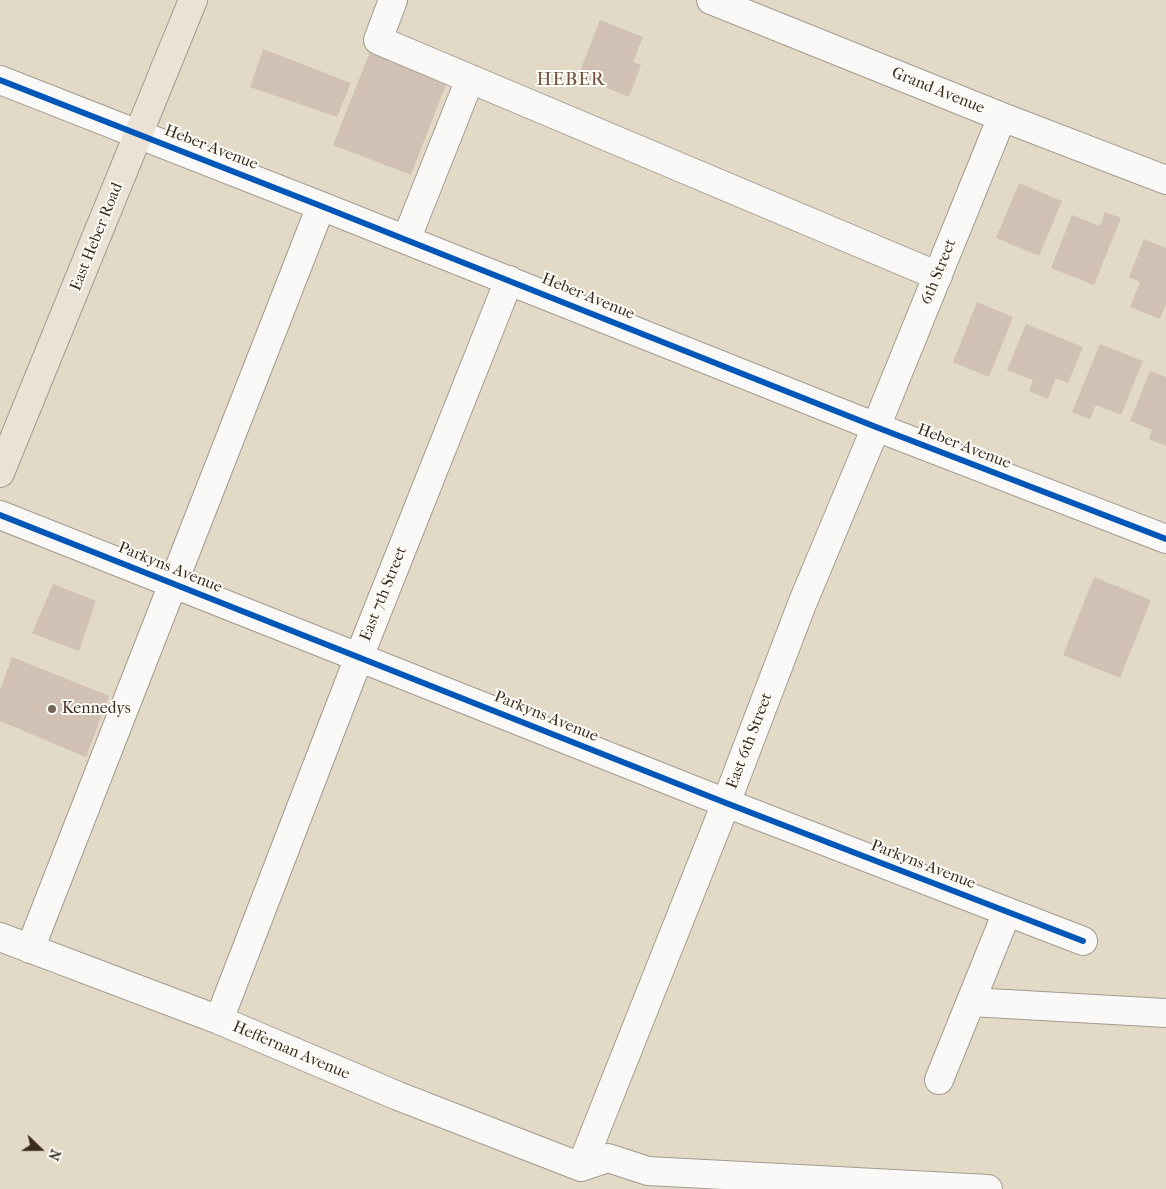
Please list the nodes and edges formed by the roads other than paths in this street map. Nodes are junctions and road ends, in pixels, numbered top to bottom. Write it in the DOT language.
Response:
graph roads {
  1 [pos="193,0"];
  2 [pos="393,0"];
  3 [pos="711,0"];
  4 [pos="470,79"];
  5 [pos="0,80"];
  6 [pos="1002,117"];
  7 [pos="139,135"];
  8 [pos="1166,180"];
  9 [pos="322,206"];
  10 [pos="406,240"];
  11 [pos="938,276"];
  12 [pos="509,280"];
  13 [pos="876,427"];
  14 [pos="0,473"];
  15 [pos="0,515"];
  16 [pos="1166,539"];
  17 [pos="173,584"];
  18 [pos="359,657"];
  19 [pos="726,803"];
  20 [pos="1007,912"];
  21 [pos="0,937"];
  22 [pos="1083,941"];
  23 [pos="30,950"];
  24 [pos="971,1002"];
  25 [pos="1166,1013"];
  26 [pos="219,1020"];
  27 [pos="939,1080"];
  28 [pos="581,1167"];
  29 [pos="988,1189"];
  1 -- 7 [label="main road, East Heber Road"];
  2 -- 4 [label="street"];
  3 -- 6 [label="street, Grand Avenue"];
  4 -- 10 [label="street"];
  4 -- 11 [label="street"];
  5 -- 7 [label="street, Heber Avenue"];
  6 -- 8 [label="street, Grand Avenue"];
  6 -- 11 [label="street, 6th Street"];
  7 -- 9 [label="street, Heber Avenue"];
  7 -- 14 [label="main road, East Heber Road"];
  9 -- 10 [label="street, Heber Avenue"];
  9 -- 17 [label="street"];
  10 -- 12 [label="street, Heber Avenue"];
  11 -- 13 [label="street, 6th Street"];
  12 -- 13 [label="street, Heber Avenue"];
  12 -- 18 [label="street, East 7th Street"];
  13 -- 16 [label="street, Heber Avenue"];
  13 -- 19 [label="street, East 6th Street"];
  15 -- 17 [label="street, Parkyns Avenue"];
  17 -- 18 [label="street, Parkyns Avenue"];
  17 -- 23 [label="street"];
  18 -- 19 [label="street, Parkyns Avenue"];
  18 -- 26 [label="street, East 7th Street"];
  19 -- 20 [label="street, Parkyns Avenue"];
  19 -- 28 [label="street, East 6th Street"];
  20 -- 22 [label="street, Parkyns Avenue"];
  20 -- 24 [label="street"];
  21 -- 23 [label="street, Heffernan Avenue"];
  23 -- 26 [label="street, Heffernan Avenue"];
  24 -- 25 [label="street"];
  24 -- 27 [label="street"];
  26 -- 28 [label="street, Heffernan Avenue"];
  28 -- 29 [label="street"];
}
